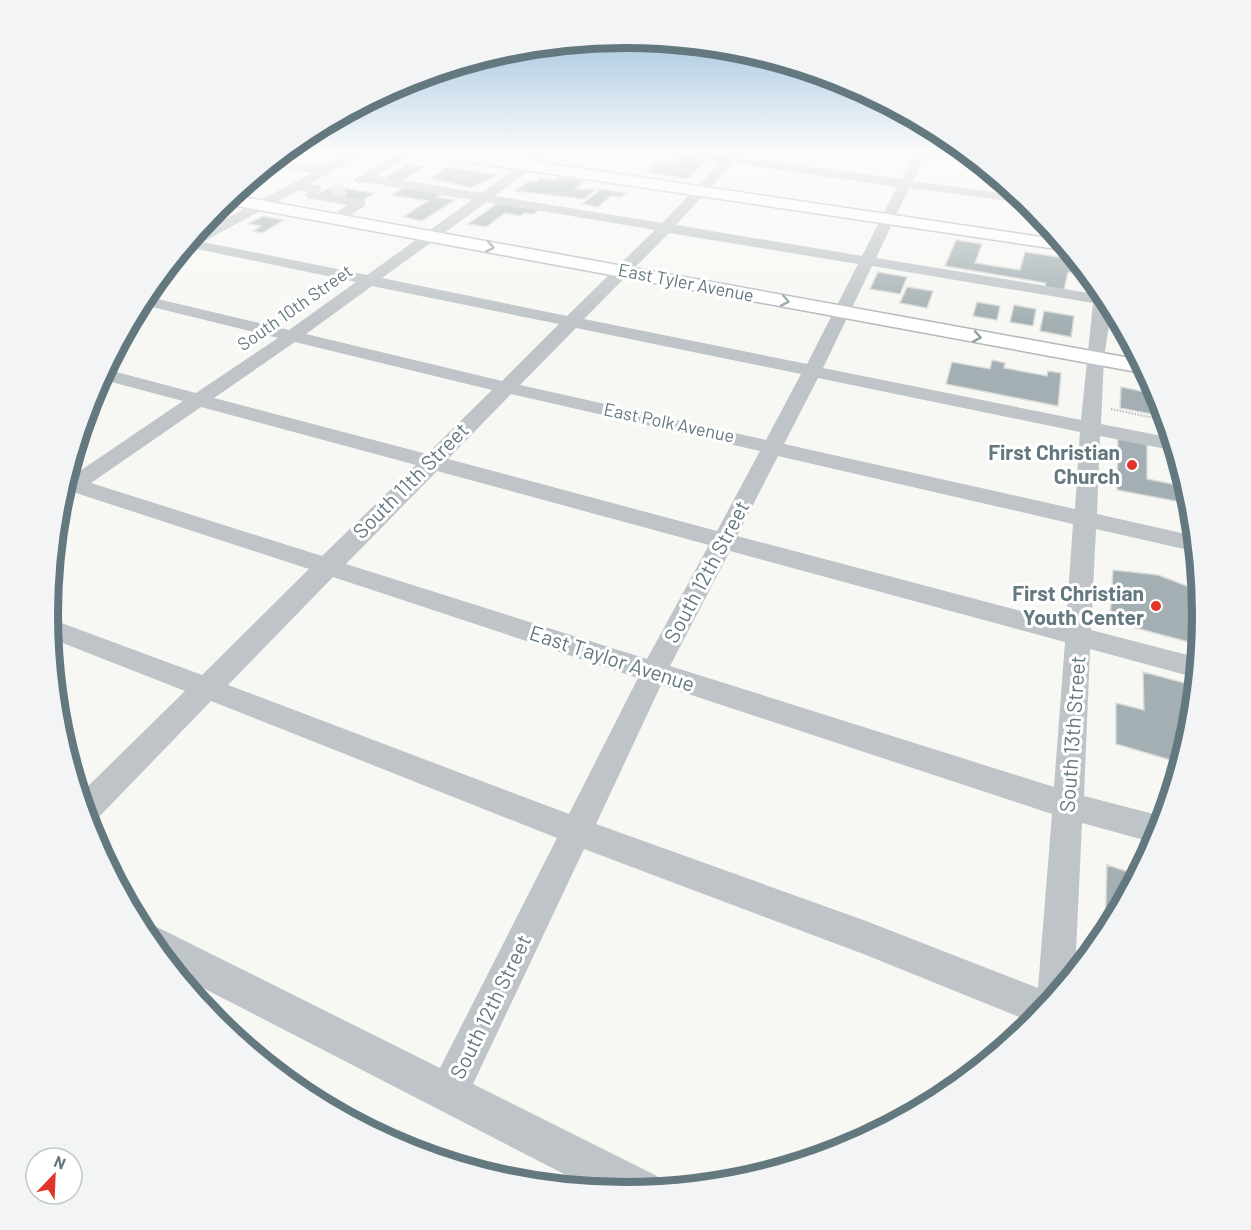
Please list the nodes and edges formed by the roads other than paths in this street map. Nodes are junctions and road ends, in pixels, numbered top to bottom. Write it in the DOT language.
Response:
graph roads {
  1 [pos="256,208"];
  2 [pos="274,208"];
  3 [pos="341,208"];
  4 [pos="467,208"];
  5 [pos="552,208"];
  6 [pos="684,208"];
  7 [pos="805,208"];
  8 [pos="892,208"];
  9 [pos="334,219"];
  10 [pos="885,221"];
  11 [pos="665,227"];
  12 [pos="205,235"];
  13 [pos="429,236"];
  14 [pos="1055,244"];
  15 [pos="195,246"];
  16 [pos="866,261"];
  17 [pos="622,270"];
  18 [pos="368,280"];
  19 [pos="1094,295"];
  20 [pos="152,302"];
  21 [pos="1103,310"];
  22 [pos="843,312"];
  23 [pos="571,321"];
  24 [pos="292,336"];
  25 [pos="1095,358"];
  26 [pos="1135,366"];
  27 [pos="812,370"];
  28 [pos="112,376"];
  29 [pos="505,387"];
  30 [pos="198,400"];
  31 [pos="1091,428"];
  32 [pos="1165,443"];
  33 [pos="773,446"];
  34 [pos="430,462"];
  35 [pos="74,482"];
  36 [pos="73,489"];
  37 [pos="1086,518"];
  38 [pos="724,539"];
  39 [pos="1188,542"];
  40 [pos="326,566"];
  41 [pos="59,631"];
  42 [pos="1079,636"];
  43 [pos="1190,666"];
  44 [pos="654,672"];
  45 [pos="206,687"];
  46 [pos="91,803"];
  47 [pos="1069,806"];
  48 [pos="1150,828"];
  49 [pos="576,831"];
  50 [pos="170,951"];
  51 [pos="1057,983"];
  52 [pos="1036,1005"];
  53 [pos="449,1092"];
  54 [pos="624,1182"];
  1 -- 12 [label="street"];
  2 -- 9 [label="main road, East Tyler Avenue"];
  3 -- 9 [label="street"];
  4 -- 13 [label="street, South 10th Street"];
  5 -- 11 [label="street"];
  6 -- 11 [label="street, South 11th Street"];
  7 -- 10 [label="main road"];
  8 -- 10 [label="street, South 12th Street"];
  9 -- 13 [label="main road, East Tyler Avenue"];
  10 -- 14 [label="main road"];
  10 -- 16 [label="street, South 12th Street"];
  11 -- 16 [label="street"];
  11 -- 17 [label="street, South 11th Street"];
  13 -- 17 [label="main road, East Tyler Avenue, one-way"];
  13 -- 18 [label="street, South 10th Street"];
  15 -- 18 [label="street"];
  16 -- 19 [label="street"];
  16 -- 22 [label="street, South 12th Street"];
  17 -- 22 [label="main road, East Tyler Avenue, one-way"];
  17 -- 23 [label="street, South 11th Street"];
  18 -- 23 [label="street"];
  18 -- 24 [label="street, South 10th Street"];
  20 -- 24 [label="street, East Polk Avenue"];
  21 -- 25 [label="street, South 13th Street"];
  22 -- 25 [label="main road, East Tyler Avenue, one-way"];
  22 -- 27 [label="street, South 12th Street"];
  23 -- 27 [label="street"];
  23 -- 29 [label="street, South 11th Street"];
  24 -- 29 [label="street, East Polk Avenue"];
  24 -- 30 [label="street, South 10th Street"];
  25 -- 26 [label="main road, East Tyler Avenue"];
  25 -- 31 [label="street, South 13th Street"];
  27 -- 31 [label="street"];
  27 -- 33 [label="street, South 12th Street"];
  28 -- 30 [label="street"];
  29 -- 33 [label="street, East Polk Avenue"];
  29 -- 34 [label="street, South 11th Street"];
  30 -- 34 [label="street"];
  30 -- 35 [label="street, South 10th Street"];
  31 -- 32 [label="street"];
  31 -- 37 [label="street, South 13th Street"];
  33 -- 37 [label="street, East Polk Avenue"];
  33 -- 38 [label="street, South 12th Street"];
  34 -- 38 [label="street"];
  34 -- 40 [label="street, South 11th Street"];
  36 -- 40 [label="street, East Taylor Avenue"];
  37 -- 39 [label="street, East Polk Avenue"];
  37 -- 42 [label="street, South 13th Street"];
  38 -- 42 [label="street"];
  38 -- 44 [label="street, South 12th Street"];
  40 -- 44 [label="street, East Taylor Avenue"];
  40 -- 45 [label="street, South 11th Street"];
  41 -- 45 [label="street"];
  42 -- 43 [label="street"];
  42 -- 47 [label="street, South 13th Street"];
  44 -- 47 [label="street, East Taylor Avenue"];
  44 -- 49 [label="street, South 12th Street"];
  45 -- 46 [label="street, South 11th Street"];
  45 -- 49 [label="street"];
  47 -- 48 [label="street, East Taylor Avenue"];
  47 -- 51 [label="street, South 13th Street"];
  49 -- 52 [label="street"];
  49 -- 53 [label="street, South 12th Street"];
  50 -- 53 [label="street"];
  53 -- 54 [label="street"];
}
